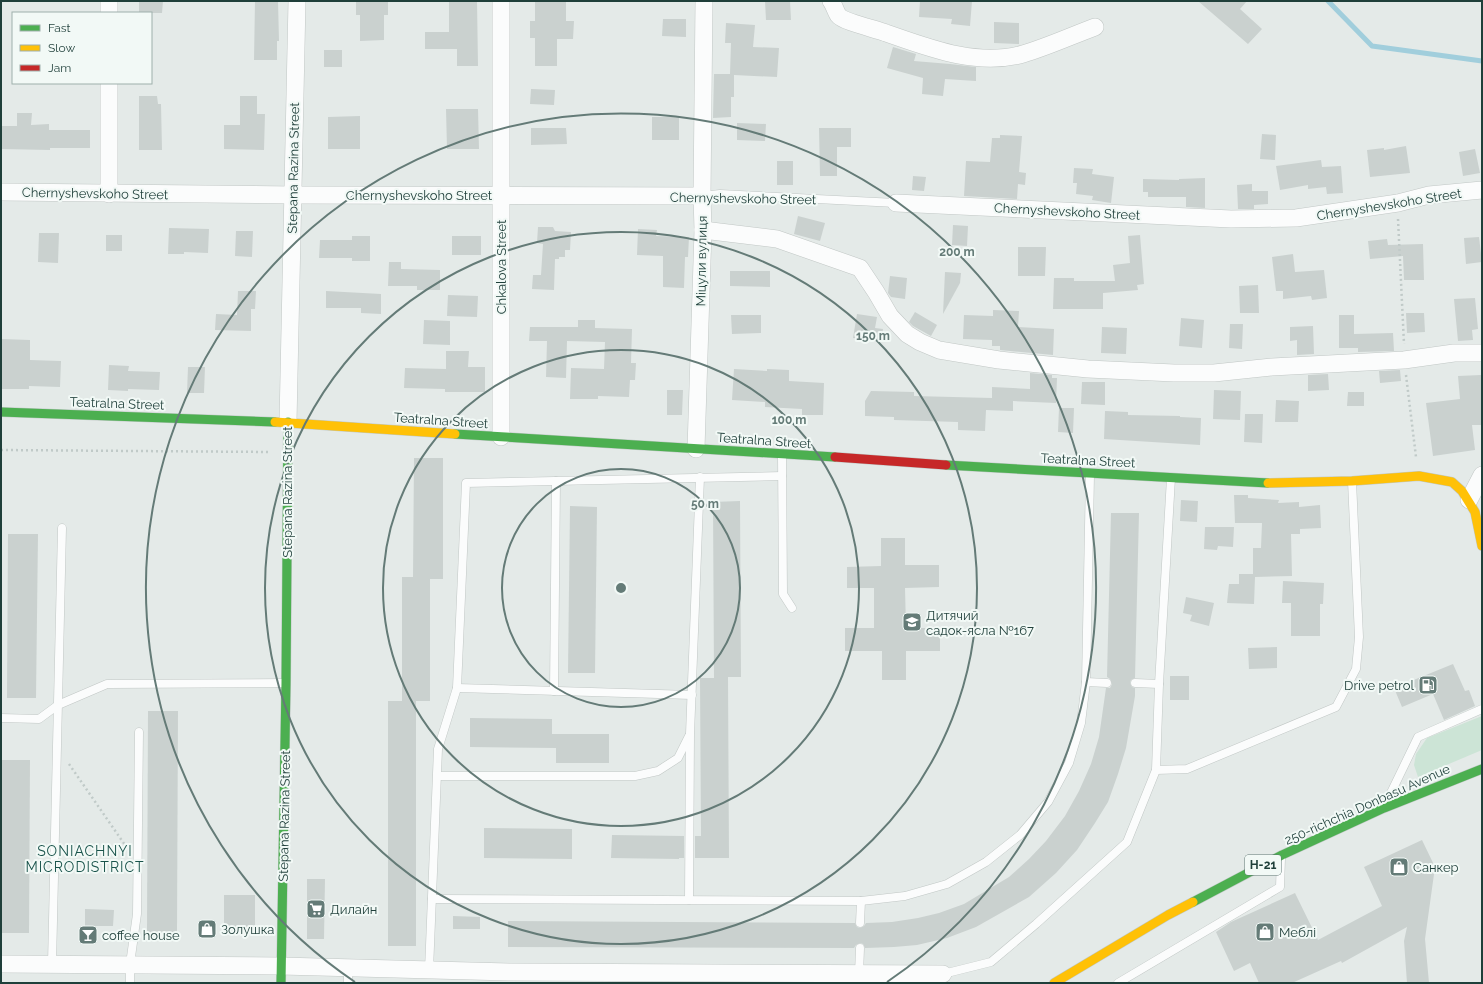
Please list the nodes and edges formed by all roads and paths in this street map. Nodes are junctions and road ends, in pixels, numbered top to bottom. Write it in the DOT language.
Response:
graph roads {
  1 [pos="109,1"];
  2 [pos="297,1"];
  3 [pos="501,1"];
  4 [pos="704,1"];
  5 [pos="837,6"];
  6 [pos="109,12"];
  7 [pos="1095,27"];
  8 [pos="109,84"];
  9 [pos="1482,190"];
  10 [pos="1,192"];
  11 [pos="109,194"];
  12 [pos="293,195"];
  13 [pos="501,195"];
  14 [pos="702,196"];
  15 [pos="896,203"];
  16 [pos="1398,203"];
  17 [pos="703,230"];
  18 [pos="1482,352"];
  19 [pos="1404,360"];
  20 [pos="1,412"];
  21 [pos="288,422"];
  22 [pos="501,437"];
  23 [pos="696,449"];
  24 [pos="1,450"];
  25 [pos="288,452"];
  26 [pos="782,454"];
  27 [pos="1090,474"];
  28 [pos="1482,475"];
  29 [pos="782,476"];
  30 [pos="1419,476"];
  31 [pos="700,477"];
  32 [pos="1171,477"];
  33 [pos="556,481"];
  34 [pos="1352,481"];
  35 [pos="1469,500"];
  36 [pos="62,528"];
  37 [pos="1482,546"];
  38 [pos="792,608"];
  39 [pos="1086,682"];
  40 [pos="286,683"];
  41 [pos="1106,683"];
  42 [pos="1135,683"];
  43 [pos="1159,684"];
  44 [pos="457,688"];
  45 [pos="554,691"];
  46 [pos="692,695"];
  47 [pos="58,705"];
  48 [pos="1482,709"];
  49 [pos="1,718"];
  50 [pos="139,732"];
  51 [pos="690,734"];
  52 [pos="57,747"];
  53 [pos="1482,769"];
  54 [pos="1156,770"];
  55 [pos="438,776"];
  56 [pos="1384,808"];
  57 [pos="1282,855"];
  58 [pos="137,862"];
  59 [pos="432,899"];
  60 [pos="689,900"];
  61 [pos="861,901"];
  62 [pos="860,923"];
  63 [pos="860,948"];
  64 [pos="1,964"];
  65 [pos="52,964"];
  66 [pos="130,964"];
  67 [pos="282,966"];
  68 [pos="429,970"];
  69 [pos="859,974"];
  70 [pos="943,974"];
  71 [pos="348,975"];
  72 [pos="617,978"];
  73 [pos="130,983"];
  74 [pos="281,983"];
  75 [pos="1054,983"];
  76 [pos="1118,983"];
  1 -- 6 [label="street"];
  2 -- 12 [label="street, Stepana Razina Street"];
  3 -- 13 [label="street, Chkalova Street"];
  4 -- 14 [label="street, Міцули вулиця"];
  5 -- 7 [label="street"];
  8 -- 11 [label="street"];
  9 -- 16 [label="street, Chernyshevskoho Street"];
  10 -- 11 [label="street, Chernyshevskoho Street"];
  11 -- 12 [label="street, Chernyshevskoho Street"];
  12 -- 13 [label="street, Chernyshevskoho Street"];
  12 -- 21 [label="street, Stepana Razina Street"];
  13 -- 14 [label="street, Chernyshevskoho Street"];
  13 -- 22 [label="street, Chkalova Street"];
  14 -- 15 [label="lane, Chernyshevskoho Street"];
  14 -- 17 [label="street, Міцули вулиця"];
  15 -- 16 [label="street, Chernyshevskoho Street"];
  16 -- 19 [label="path"];
  17 -- 19 [label="street"];
  17 -- 23 [label="street, Міцули вулиця"];
  18 -- 19 [label="street"];
  19 -- 30 [label="path"];
  20 -- 21 [label="street, Teatralna Street"];
  21 -- 22 [label="street, Teatralna Street"];
  21 -- 25 [label="street, Stepana Razina Street"];
  22 -- 23 [label="street, Teatralna Street"];
  23 -- 26 [label="street, Teatralna Street"];
  24 -- 25 [label="path"];
  25 -- 40 [label="street, Stepana Razina Street"];
  26 -- 27 [label="street, Teatralna Street"];
  26 -- 29 [label="lane"];
  27 -- 32 [label="street, Teatralna Street"];
  27 -- 39 [label="lane"];
  28 -- 35 [label="street"];
  29 -- 31 [label="lane"];
  29 -- 38 [label="lane"];
  30 -- 34 [label="street, Teatralna Street"];
  30 -- 35 [label="street, Teatralna Street"];
  31 -- 33 [label="lane"];
  31 -- 46 [label="lane"];
  32 -- 34 [label="street, Teatralna Street"];
  32 -- 43 [label="lane"];
  33 -- 44 [label="lane"];
  33 -- 45 [label="lane"];
  34 -- 54 [label="lane"];
  35 -- 37 [label="street, Teatralna Street"];
  36 -- 47 [label="lane"];
  39 -- 41 [label="lane"];
  39 -- 61 [label="lane"];
  40 -- 47 [label="lane"];
  40 -- 67 [label="street, Stepana Razina Street"];
  42 -- 43 [label="lane"];
  43 -- 54 [label="lane"];
  44 -- 45 [label="lane"];
  44 -- 55 [label="lane"];
  45 -- 46 [label="lane"];
  46 -- 51 [label="lane"];
  47 -- 49 [label="lane"];
  47 -- 52 [label="lane"];
  48 -- 56 [label="lane"];
  50 -- 58 [label="lane"];
  51 -- 55 [label="lane"];
  51 -- 60 [label="lane"];
  52 -- 58 [label="path"];
  52 -- 65 [label="lane"];
  53 -- 56 [label="street, 250-richchia Donbasu Avenue / Н-21"];
  54 -- 70 [label="lane"];
  55 -- 59 [label="lane"];
  56 -- 57 [label="street, 250-richchia Donbasu Avenue / Н-21"];
  57 -- 75 [label="street, 250-richchia Donbasu Avenue / Н-21"];
  57 -- 76 [label="lane"];
  58 -- 66 [label="lane"];
  59 -- 60 [label="lane"];
  59 -- 68 [label="lane"];
  60 -- 61 [label="lane"];
  61 -- 62 [label="lane"];
  63 -- 69 [label="lane"];
  64 -- 65 [label="street"];
  65 -- 66 [label="street"];
  66 -- 67 [label="street"];
  66 -- 73 [label="lane"];
  67 -- 71 [label="street"];
  67 -- 74 [label="street, Stepana Razina Street"];
  68 -- 71 [label="street"];
  68 -- 72 [label="street"];
  69 -- 70 [label="street"];
  69 -- 72 [label="street"];
}
